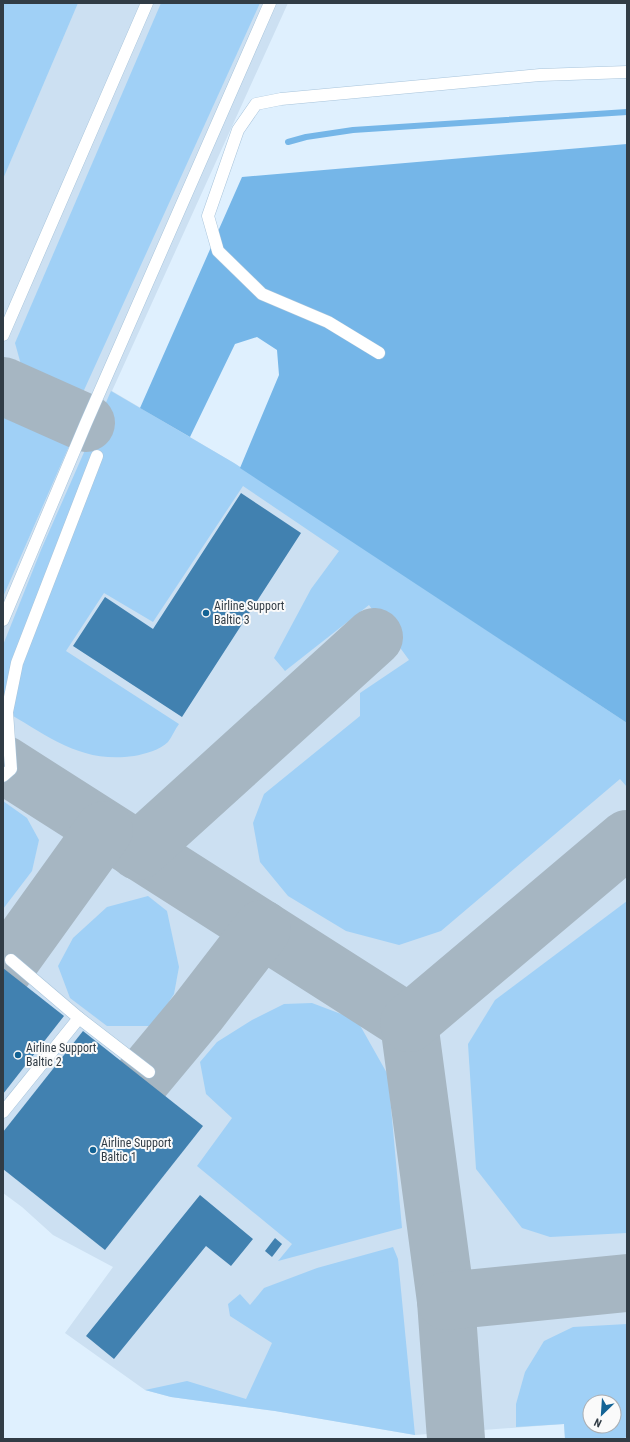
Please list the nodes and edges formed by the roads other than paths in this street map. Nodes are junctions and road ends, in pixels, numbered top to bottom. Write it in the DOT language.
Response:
graph roads {
  1 [pos="147,3"];
  2 [pos="270,3"];
  3 [pos="627,72"];
  4 [pos="3,335"];
  5 [pos="380,353"];
  6 [pos="97,456"];
  7 [pos="3,620"];
  8 [pos="3,776"];
  9 [pos="11,960"];
  10 [pos="79,1018"];
  11 [pos="149,1072"];
  12 [pos="3,1112"];
  1 -- 4 [label="lane"];
  2 -- 7 [label="lane"];
  3 -- 5 [label="lane"];
  6 -- 8 [label="lane"];
  9 -- 10 [label="lane"];
  10 -- 11 [label="lane"];
  10 -- 12 [label="lane"];
}
